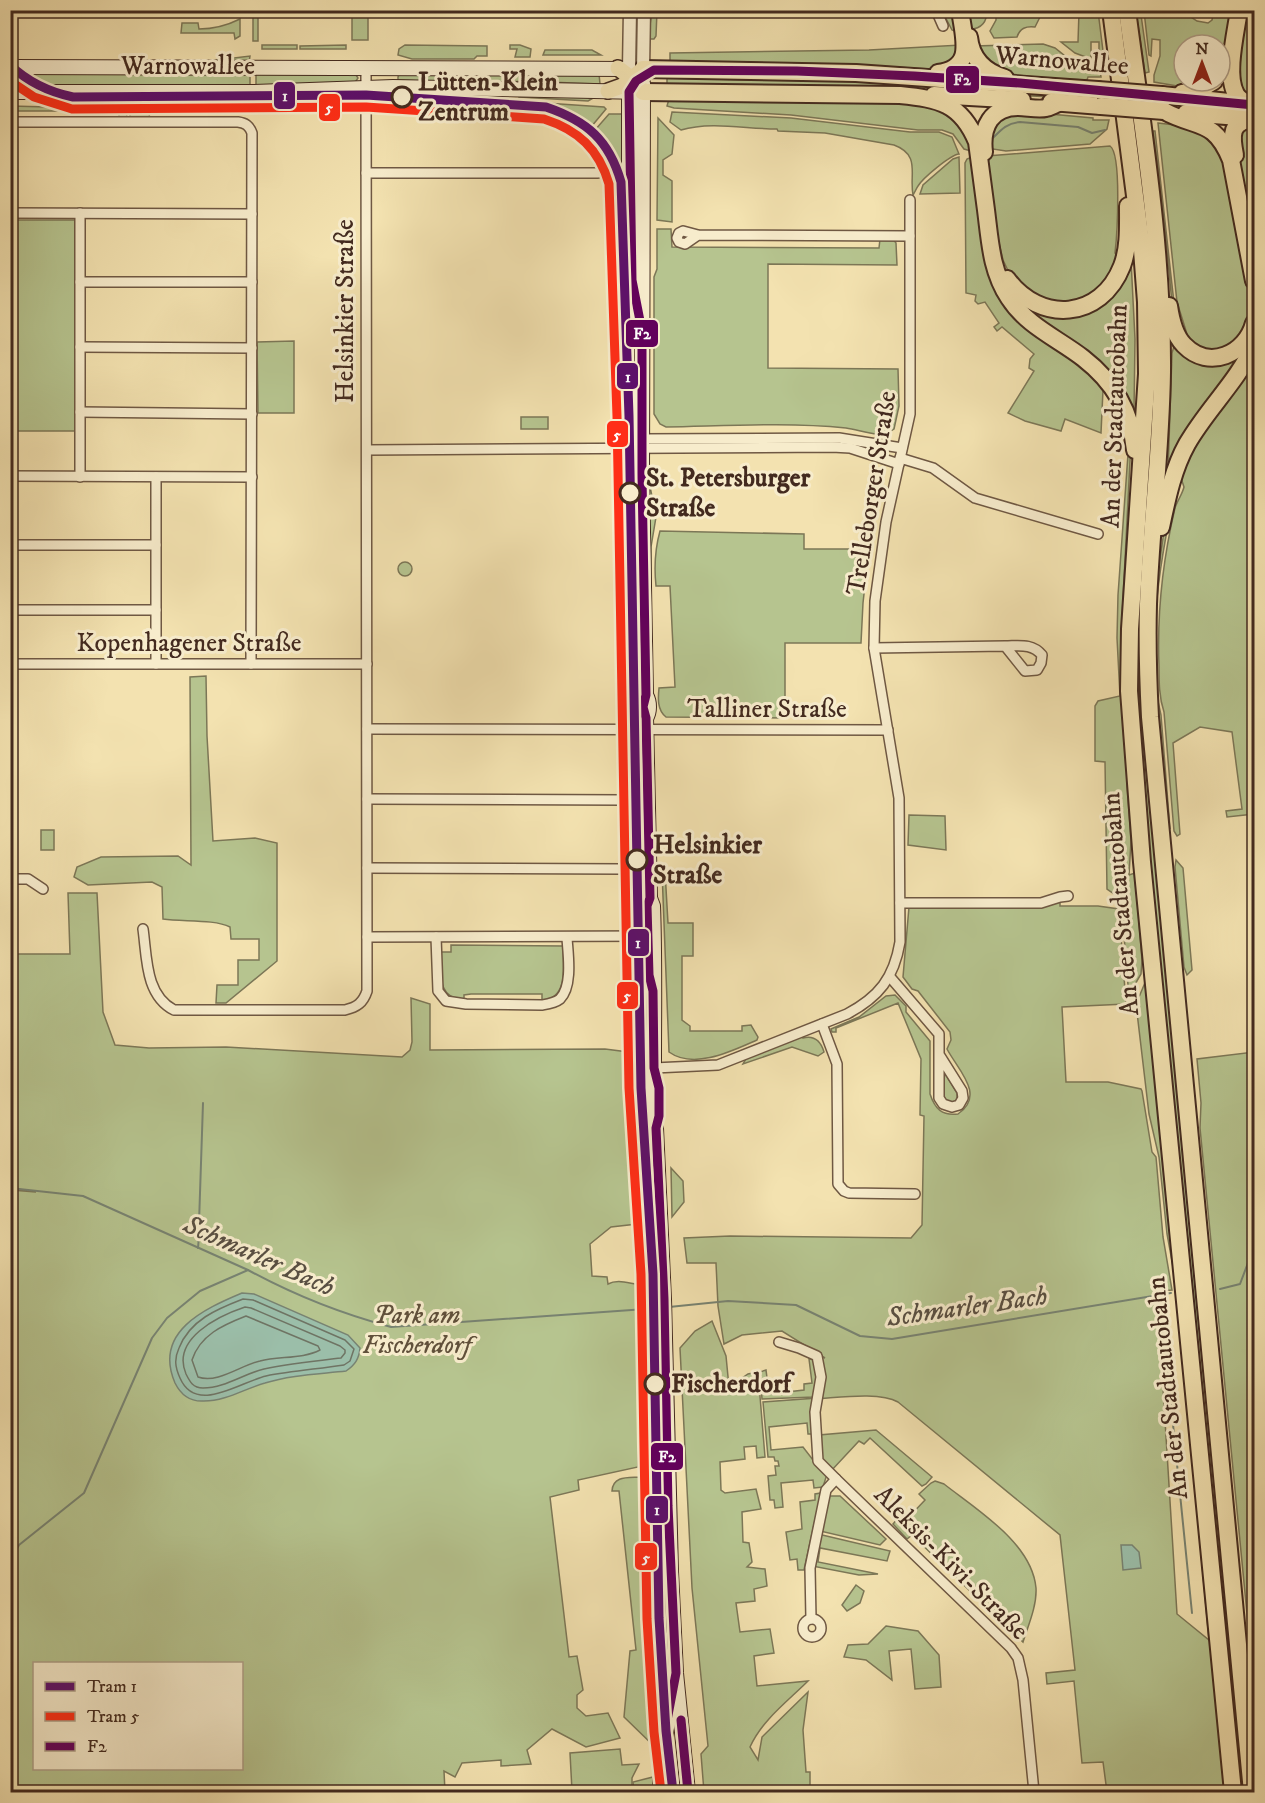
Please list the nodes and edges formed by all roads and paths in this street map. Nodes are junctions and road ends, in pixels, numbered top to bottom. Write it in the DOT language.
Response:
graph roads {
  1 [pos="630,10"];
  2 [pos="644,10"];
  3 [pos="936,10"];
  4 [pos="960,10"];
  5 [pos="966,10"];
  6 [pos="1111,10"];
  7 [pos="1127,10"];
  8 [pos="1234,10"];
  9 [pos="1239,10"];
  10 [pos="943,26"];
  11 [pos="1231,33"];
  12 [pos="966,37"];
  13 [pos="10,67"];
  14 [pos="366,67"];
  15 [pos="914,76"];
  16 [pos="636,77"];
  17 [pos="1020,83"];
  18 [pos="608,91"];
  19 [pos="10,92"];
  20 [pos="366,92"];
  21 [pos="1190,93"];
  22 [pos="900,94"];
  23 [pos="1163,101"];
  24 [pos="1059,103"];
  25 [pos="1254,112"];
  26 [pos="10,122"];
  27 [pos="366,173"];
  28 [pos="598,173"];
  29 [pos="1133,179"];
  30 [pos="910,200"];
  31 [pos="10,213"];
  32 [pos="80,213"];
  33 [pos="252,214"];
  34 [pos="698,236"];
  35 [pos="910,236"];
  36 [pos="1159,252"];
  37 [pos="1254,253"];
  38 [pos="1254,281"];
  39 [pos="80,282"];
  40 [pos="252,282"];
  41 [pos="1254,323"];
  42 [pos="1254,345"];
  43 [pos="80,347"];
  44 [pos="252,348"];
  45 [pos="80,412"];
  46 [pos="252,414"];
  47 [pos="642,443"];
  48 [pos="758,443"];
  49 [pos="366,450"];
  50 [pos="900,456"];
  51 [pos="10,477"];
  52 [pos="80,477"];
  53 [pos="156,477"];
  54 [pos="252,477"];
  55 [pos="1137,514"];
  56 [pos="367,517"];
  57 [pos="378,517"];
  58 [pos="1098,534"];
  59 [pos="10,545"];
  60 [pos="156,545"];
  61 [pos="1151,556"];
  62 [pos="367,585"];
  63 [pos="379,585"];
  64 [pos="10,610"];
  65 [pos="156,610"];
  66 [pos="1005,646"];
  67 [pos="874,648"];
  68 [pos="10,664"];
  69 [pos="156,664"];
  70 [pos="251,664"];
  71 [pos="367,664"];
  72 [pos="646,724"];
  73 [pos="367,729"];
  74 [pos="888,730"];
  75 [pos="367,799"];
  76 [pos="623,800"];
  77 [pos="367,868"];
  78 [pos="623,868"];
  79 [pos="10,879"];
  80 [pos="43,889"];
  81 [pos="1068,896"];
  82 [pos="900,903"];
  83 [pos="143,929"];
  84 [pos="651,936"];
  85 [pos="367,937"];
  86 [pos="436,938"];
  87 [pos="567,938"];
  88 [pos="890,976"];
  89 [pos="822,1024"];
  90 [pos="940,1056"];
  91 [pos="654,1068"];
  92 [pos="915,1194"];
  93 [pos="779,1342"];
  94 [pos="836,1479"];
  95 [pos="811,1619"];
  96 [pos="676,1673"];
  97 [pos="661,1792"];
  98 [pos="688,1792"];
  99 [pos="1034,1792"];
  100 [pos="1233,1792"];
  101 [pos="1252,1792"];
  1 -- 16 [label="street"];
  2 -- 16 [label="street"];
  3 -- 10 [label="street"];
  4 -- 12 [label="highway"];
  5 -- 12 [label="highway"];
  6 -- 29 [label="highway, An der Stadtautobahn"];
  7 -- 36 [label="highway, An der Stadtautobahn"];
  8 -- 11 [label="highway"];
  9 -- 25 [label="highway"];
  12 -- 15 [label="highway"];
  12 -- 17 [label="highway"];
  13 -- 14 [label="main road, Warnowallee"];
  14 -- 16 [label="main road, Warnowallee"];
  14 -- 20 [label="street"];
  15 -- 16 [label="highway, Warnowallee"];
  15 -- 17 [label="highway, Warnowallee"];
  16 -- 18 [label="main road"];
  16 -- 22 [label="highway"];
  16 -- 47 [label="main road"];
  17 -- 23 [label="highway, Warnowallee, bridge"];
  18 -- 20 [label="main road, Warnowallee"];
  19 -- 20 [label="main road, Warnowallee"];
  20 -- 27 [label="street, Helsinkier Straße"];
  21 -- 23 [label="highway"];
  22 -- 24 [label="highway, Warnowallee"];
  22 -- 55 [label="highway"];
  23 -- 24 [label="highway, Warnowallee, bridge"];
  23 -- 25 [label="highway, Warnowallee"];
  23 -- 38 [label="highway"];
  24 -- 29 [label="highway"];
  25 -- 37 [label="highway"];
  26 -- 33 [label="street"];
  27 -- 28 [label="street"];
  27 -- 49 [label="street, Helsinkier Straße"];
  29 -- 55 [label="highway, An der Stadtautobahn"];
  30 -- 35 [label="street, Trelleborger Straße"];
  31 -- 32 [label="street"];
  32 -- 33 [label="street"];
  32 -- 39 [label="street"];
  33 -- 40 [label="street"];
  34 -- 35 [label="street"];
  35 -- 50 [label="street, Trelleborger Straße"];
  36 -- 41 [label="highway"];
  36 -- 61 [label="highway, An der Stadtautobahn"];
  39 -- 40 [label="street"];
  39 -- 43 [label="street"];
  40 -- 44 [label="street"];
  42 -- 61 [label="highway"];
  43 -- 44 [label="street"];
  43 -- 45 [label="street"];
  44 -- 46 [label="street"];
  45 -- 46 [label="street"];
  45 -- 52 [label="street"];
  46 -- 54 [label="street"];
  47 -- 48 [label="street"];
  47 -- 49 [label="street"];
  47 -- 72 [label="main road"];
  48 -- 50 [label="street"];
  48 -- 50 [label="street"];
  49 -- 56 [label="street, Helsinkier Straße"];
  50 -- 58 [label="street"];
  50 -- 67 [label="street, Trelleborger Straße"];
  51 -- 52 [label="street"];
  52 -- 53 [label="street"];
  53 -- 54 [label="street"];
  53 -- 60 [label="street"];
  54 -- 70 [label="street"];
  55 -- 100 [label="highway, An der Stadtautobahn"];
  56 -- 57 [label="street"];
  56 -- 62 [label="street, Helsinkier Straße"];
  59 -- 60 [label="street"];
  60 -- 65 [label="street"];
  61 -- 101 [label="highway, An der Stadtautobahn"];
  62 -- 63 [label="street"];
  62 -- 71 [label="street, Helsinkier Straße"];
  64 -- 65 [label="street"];
  65 -- 69 [label="street"];
  66 -- 67 [label="street"];
  67 -- 74 [label="street, Trelleborger Straße"];
  68 -- 69 [label="street, Kopenhagener Straße"];
  69 -- 70 [label="street, Kopenhagener Straße"];
  70 -- 71 [label="street, Kopenhagener Straße"];
  71 -- 73 [label="street, Helsinkier Straße"];
  72 -- 73 [label="street"];
  72 -- 74 [label="street, Talliner Straße"];
  72 -- 84 [label="main road"];
  73 -- 75 [label="street, Helsinkier Straße"];
  74 -- 82 [label="street, Trelleborger Straße"];
  75 -- 76 [label="street"];
  75 -- 77 [label="street, Helsinkier Straße"];
  77 -- 78 [label="street"];
  77 -- 85 [label="street, Helsinkier Straße"];
  79 -- 80 [label="street"];
  81 -- 82 [label="street"];
  82 -- 88 [label="street, Trelleborger Straße"];
  83 -- 85 [label="street, Helsinkier Straße"];
  84 -- 87 [label="street"];
  84 -- 91 [label="main road"];
  85 -- 86 [label="street"];
  86 -- 87 [label="street"];
  86 -- 87 [label="street"];
  88 -- 89 [label="street, Trelleborger Straße"];
  88 -- 90 [label="street"];
  89 -- 91 [label="street, Trelleborger Straße"];
  89 -- 92 [label="street"];
  90 -- 90 [label="street"];
  91 -- 96 [label="main road"];
  93 -- 94 [label="street, Aleksis-Kivi-Straße"];
  94 -- 95 [label="street"];
  94 -- 99 [label="street, Aleksis-Kivi-Straße"];
  96 -- 97 [label="main road"];
  96 -- 98 [label="main road"];
}
